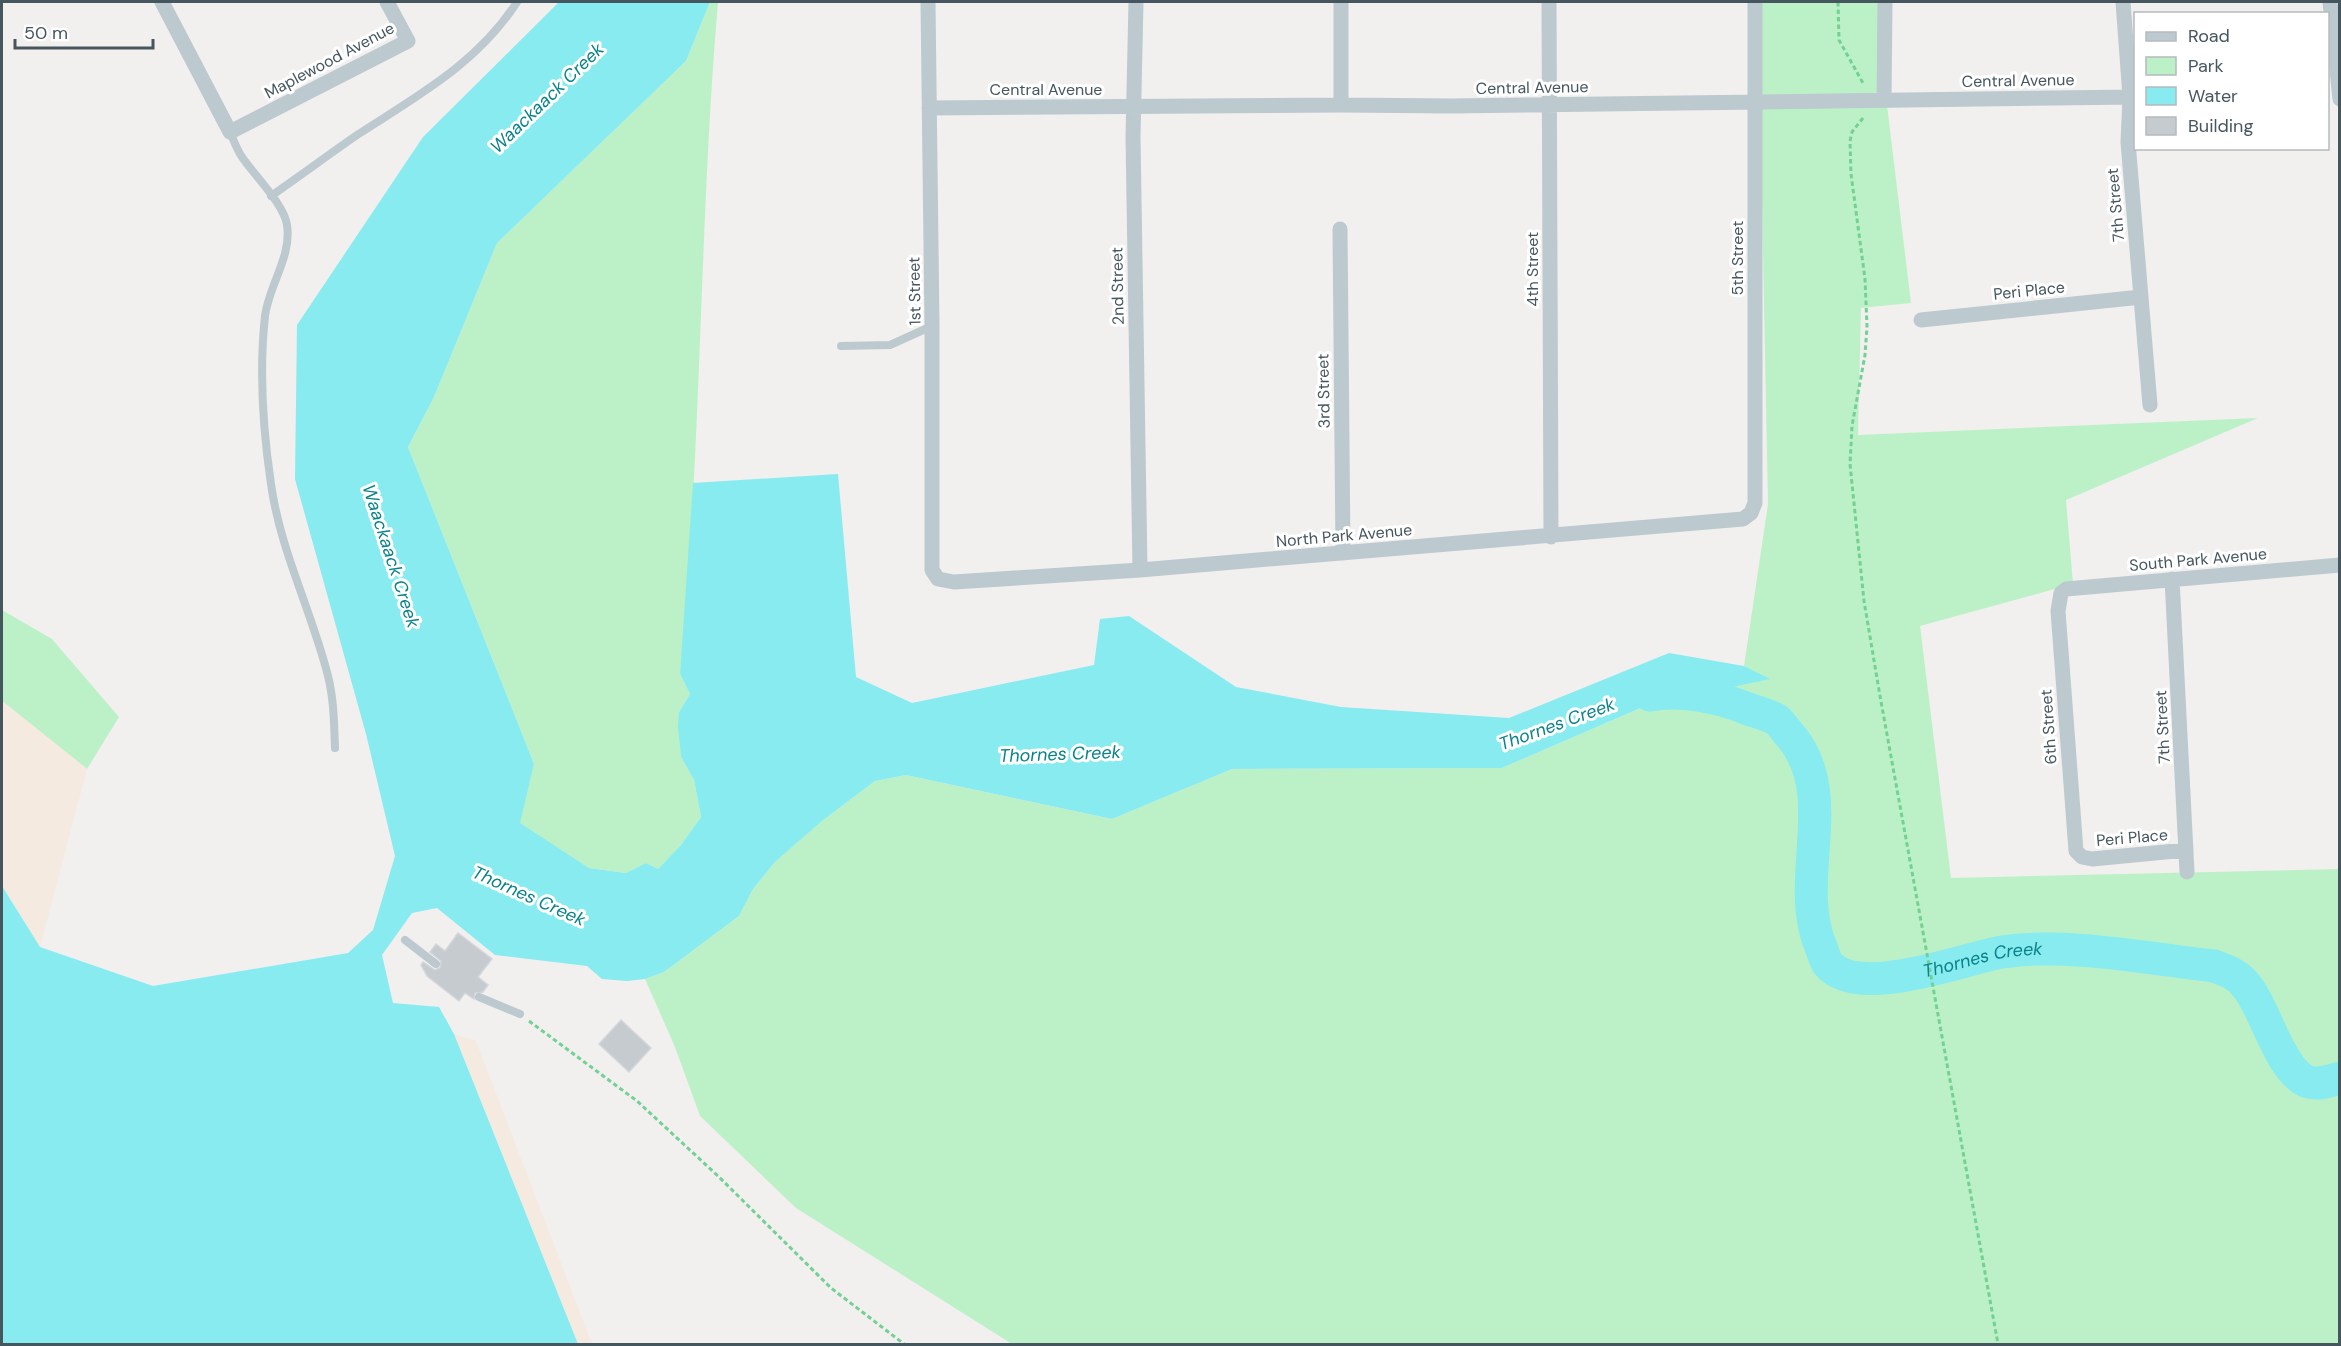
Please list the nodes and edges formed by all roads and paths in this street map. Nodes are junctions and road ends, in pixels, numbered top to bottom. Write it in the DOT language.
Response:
graph roads {
  1 [pos="162,2"];
  2 [pos="387,2"];
  3 [pos="517,2"];
  4 [pos="928,2"];
  5 [pos="1136,2"];
  6 [pos="1341,2"];
  7 [pos="1549,2"];
  8 [pos="1755,2"];
  9 [pos="1838,2"];
  10 [pos="1885,2"];
  11 [pos="2123,2"];
  12 [pos="2330,2"];
  13 [pos="1865,88"];
  14 [pos="2133,97"];
  15 [pos="2340,99"];
  16 [pos="1884,100"];
  17 [pos="1756,103"];
  18 [pos="1341,105"];
  19 [pos="1549,105"];
  20 [pos="1135,106"];
  21 [pos="929,108"];
  22 [pos="1865,111"];
  23 [pos="230,132"];
  24 [pos="271,196"];
  25 [pos="1340,229"];
  26 [pos="2141,297"];
  27 [pos="1921,320"];
  28 [pos="932,326"];
  29 [pos="841,346"];
  30 [pos="2150,405"];
  31 [pos="1751,513"];
  32 [pos="1551,537"];
  33 [pos="1343,553"];
  34 [pos="2340,565"];
  35 [pos="1140,570"];
  36 [pos="938,579"];
  37 [pos="2172,579"];
  38 [pos="2061,593"];
  39 [pos="335,748"];
  40 [pos="2186,850"];
  41 [pos="2082,857"];
  42 [pos="2187,872"];
  43 [pos="405,940"];
  44 [pos="436,964"];
  45 [pos="479,997"];
  46 [pos="520,1014"];
  47 [pos="904,1344"];
  48 [pos="1998,1344"];
  1 -- 23 [label="street"];
  2 -- 23 [label="street, Maplewood Avenue"];
  3 -- 24 [label="lane"];
  4 -- 21 [label="street, 1st Street"];
  5 -- 20 [label="street, 2nd Street"];
  6 -- 18 [label="street"];
  7 -- 19 [label="street, 4th Street"];
  8 -- 17 [label="street, 5th Street"];
  9 -- 13 [label="path"];
  10 -- 16 [label="street"];
  11 -- 14 [label="street, 7th Street"];
  12 -- 15 [label="street"];
  14 -- 16 [label="street, Central Avenue"];
  14 -- 26 [label="street, 7th Street"];
  16 -- 17 [label="street, Central Avenue"];
  17 -- 19 [label="street, Central Avenue"];
  17 -- 31 [label="street, 5th Street"];
  18 -- 19 [label="street, Central Avenue"];
  18 -- 20 [label="street, Central Avenue"];
  19 -- 32 [label="street, 4th Street"];
  20 -- 21 [label="street, Central Avenue"];
  20 -- 35 [label="street, 2nd Street"];
  21 -- 28 [label="street, 1st Street"];
  22 -- 48 [label="path"];
  23 -- 24 [label="lane"];
  24 -- 39 [label="lane"];
  25 -- 33 [label="street, 3rd Street"];
  26 -- 27 [label="street, Peri Place"];
  26 -- 30 [label="street, 7th Street"];
  28 -- 29 [label="lane"];
  28 -- 36 [label="street, 1st Street"];
  31 -- 32 [label="street, North Park Avenue"];
  32 -- 33 [label="street, North Park Avenue"];
  33 -- 35 [label="street, North Park Avenue"];
  34 -- 37 [label="street, South Park Avenue"];
  35 -- 36 [label="street, North Park Avenue"];
  37 -- 38 [label="street, South Park Avenue"];
  37 -- 40 [label="street, 7th Street"];
  38 -- 41 [label="street, 6th Street"];
  40 -- 41 [label="street, Peri Place"];
  40 -- 42 [label="street, 7th Street"];
  43 -- 44 [label="lane"];
  45 -- 46 [label="lane"];
  46 -- 47 [label="path"];
}
